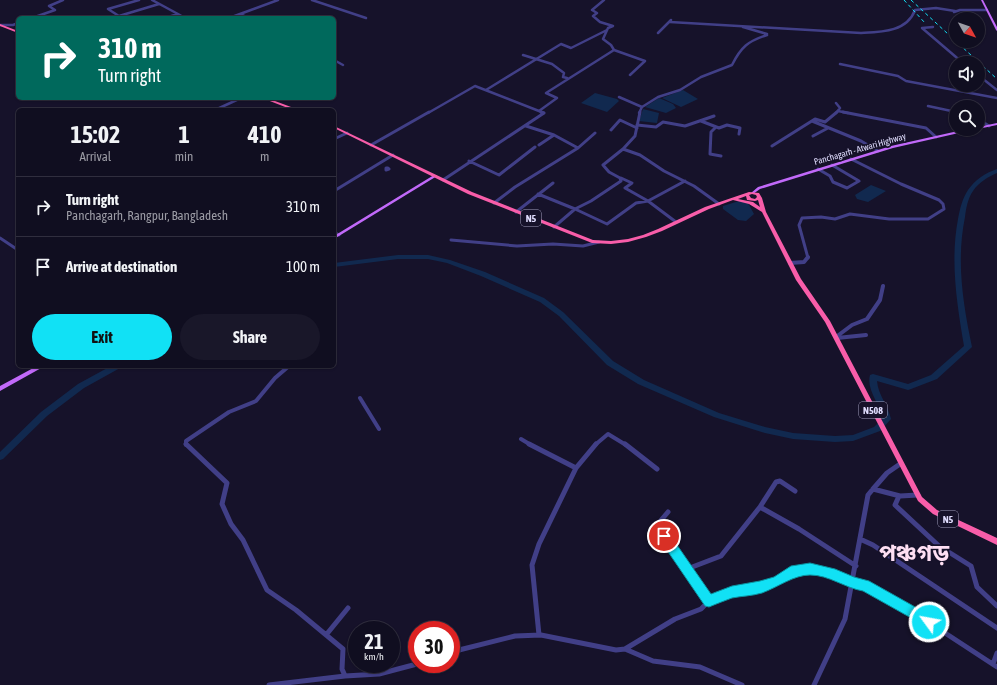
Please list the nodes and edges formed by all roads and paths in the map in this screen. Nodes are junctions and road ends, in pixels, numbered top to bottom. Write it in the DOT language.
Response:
graph roads {
  1 [pos="62,0"];
  2 [pos="139,0"];
  3 [pos="152,0"];
  4 [pos="278,0"];
  5 [pos="312,0"];
  6 [pos="604,0"];
  7 [pos="982,0"];
  8 [pos="159,4"];
  9 [pos="987,10"];
  10 [pos="178,14"];
  11 [pos="241,14"];
  12 [pos="38,16"];
  13 [pos="119,16"];
  14 [pos="124,16"];
  15 [pos="172,16"];
  16 [pos="182,16"];
  17 [pos="235,16"];
  18 [pos="244,16"];
  19 [pos="366,18"];
  20 [pos="673,19"];
  21 [pos="670,22"];
  22 [pos="16,23"];
  23 [pos="0,25"];
  24 [pos="738,25"];
  25 [pos="933,27"];
  26 [pos="607,30"];
  27 [pos="997,30"];
  28 [pos="16,31"];
  29 [pos="658,33"];
  30 [pos="614,50"];
  31 [pos="523,55"];
  32 [pos="955,56"];
  33 [pos="537,58"];
  34 [pos="336,61"];
  35 [pos="840,64"];
  36 [pos="343,65"];
  37 [pos="630,75"];
  38 [pos="567,78"];
  39 [pos="985,81"];
  40 [pos="486,90"];
  41 [pos="997,90"];
  42 [pos="619,97"];
  43 [pos="997,98"];
  44 [pos="237,100"];
  45 [pos="270,100"];
  46 [pos="836,103"];
  47 [pos="642,106"];
  48 [pos="928,106"];
  49 [pos="219,108"];
  50 [pos="292,108"];
  51 [pos="949,110"];
  52 [pos="539,111"];
  53 [pos="838,111"];
  54 [pos="714,116"];
  55 [pos="701,121"];
  56 [pos="812,121"];
  57 [pos="985,123"];
  58 [pos="997,124"];
  59 [pos="526,126"];
  60 [pos="637,126"];
  61 [pos="989,126"];
  62 [pos="716,127"];
  63 [pos="985,127"];
  64 [pos="336,128"];
  65 [pos="828,128"];
  66 [pos="611,130"];
  67 [pos="347,133"];
  68 [pos="595,133"];
  69 [pos="739,134"];
  70 [pos="949,134"];
  71 [pos="554,135"];
  72 [pos="813,136"];
  73 [pos="936,137"];
  74 [pos="336,138"];
  75 [pos="371,145"];
  76 [pos="540,145"];
  77 [pos="772,146"];
  78 [pos="536,147"];
  79 [pos="578,148"];
  80 [pos="623,149"];
  81 [pos="878,151"];
  82 [pos="393,155"];
  83 [pos="721,156"];
  84 [pos="851,159"];
  85 [pos="469,162"];
  86 [pos="378,164"];
  87 [pos="832,165"];
  88 [pos="386,168"];
  89 [pos="818,169"];
  90 [pos="435,176"];
  91 [pos="621,178"];
  92 [pos="443,180"];
  93 [pos="685,182"];
  94 [pos="553,183"];
  95 [pos="336,190"];
  96 [pos="538,194"];
  97 [pos="340,195"];
  98 [pos="745,195"];
  99 [pos="757,197"];
  100 [pos="736,200"];
  101 [pos="648,201"];
  102 [pos="494,203"];
  103 [pos="719,204"];
  104 [pos="575,209"];
  105 [pos="516,212"];
  106 [pos="764,212"];
  107 [pos="676,222"];
  108 [pos="554,227"];
  109 [pos="336,233"];
  110 [pos="339,235"];
  111 [pos="336,237"];
  112 [pos="0,238"];
  113 [pos="451,240"];
  114 [pos="599,242"];
  115 [pos="16,249"];
  116 [pos="790,263"];
  117 [pos="883,286"];
  118 [pos="866,335"];
  119 [pos="836,337"];
  120 [pos="37,368"];
  121 [pos="287,368"];
  122 [pos="0,389"];
  123 [pos="360,398"];
  124 [pos="379,429"];
  125 [pos="521,439"];
  126 [pos="900,464"];
  127 [pos="576,468"];
  128 [pos="656,469"];
  129 [pos="910,482"];
  130 [pos="873,489"];
  131 [pos="795,491"];
  132 [pos="918,495"];
  133 [pos="899,496"];
  134 [pos="760,507"];
  135 [pos="668,512"];
  136 [pos="860,539"];
  137 [pos="997,542"];
  138 [pos="856,566"];
  139 [pos="687,569"];
  140 [pos="853,583"];
  141 [pos="709,601"];
  142 [pos="997,606"];
  143 [pos="348,608"];
  144 [pos="997,628"];
  145 [pos="326,635"];
  146 [pos="539,635"];
  147 [pos="625,649"];
  148 [pos="460,650"];
  149 [pos="997,653"];
  150 [pos="995,665"];
  151 [pos="408,666"];
  152 [pos="345,676"];
  153 [pos="270,685"];
  154 [pos="742,685"];
  155 [pos="814,685"];
  1 -- 12 [label="street"];
  2 -- 13 [label="street"];
  3 -- 8 [label="street"];
  4 -- 11 [label="street"];
  5 -- 19 [label="street"];
  6 -- 26 [label="street"];
  7 -- 9 [label="main road"];
  8 -- 10 [label="street"];
  8 -- 14 [label="street"];
  9 -- 24 [label="street"];
  9 -- 27 [label="main road"];
  10 -- 15 [label="street"];
  10 -- 16 [label="street"];
  11 -- 17 [label="street"];
  11 -- 18 [label="street"];
  20 -- 21 [label="street"];
  21 -- 24 [label="street"];
  21 -- 29 [label="street"];
  22 -- 23 [label="street"];
  23 -- 28 [label="highway"];
  24 -- 47 [label="street"];
  25 -- 32 [label="street"];
  26 -- 30 [label="street"];
  26 -- 33 [label="street"];
  30 -- 37 [label="street"];
  30 -- 38 [label="street"];
  31 -- 33 [label="street"];
  33 -- 38 [label="street"];
  33 -- 40 [label="street"];
  34 -- 36 [label="street"];
  35 -- 43 [label="street"];
  38 -- 52 [label="street"];
  39 -- 41 [label="street"];
  40 -- 52 [label="street"];
  40 -- 75 [label="street"];
  42 -- 47 [label="street"];
  44 -- 49 [label="street"];
  45 -- 50 [label="highway"];
  46 -- 53 [label="street"];
  47 -- 60 [label="street"];
  48 -- 51 [label="street"];
  52 -- 59 [label="street"];
  53 -- 56 [label="street"];
  53 -- 73 [label="street"];
  54 -- 55 [label="street"];
  55 -- 60 [label="street"];
  55 -- 62 [label="street"];
  56 -- 65 [label="street"];
  56 -- 77 [label="street"];
  57 -- 61 [label="street"];
  58 -- 61 [label="main road"];
  59 -- 71 [label="street"];
  59 -- 85 [label="street"];
  60 -- 66 [label="street"];
  60 -- 80 [label="street"];
  61 -- 63 [label="main road"];
  62 -- 69 [label="street"];
  62 -- 83 [label="street"];
  64 -- 67 [label="highway, N5"];
  65 -- 72 [label="street"];
  65 -- 81 [label="street"];
  67 -- 74 [label="street"];
  67 -- 75 [label="highway, N5"];
  68 -- 79 [label="street"];
  70 -- 73 [label="main road, Panchagarh - Atwari Highway"];
  71 -- 76 [label="street"];
  71 -- 79 [label="street"];
  73 -- 81 [label="main road, Panchagarh - Atwari Highway"];
  75 -- 82 [label="highway, N5"];
  78 -- 85 [label="street"];
  79 -- 102 [label="street"];
  80 -- 91 [label="street"];
  80 -- 93 [label="street"];
  81 -- 84 [label="main road, Panchagarh - Atwari Highway"];
  82 -- 86 [label="street"];
  82 -- 90 [label="highway, N5"];
  84 -- 87 [label="main road, Panchagarh - Atwari Highway"];
  84 -- 116 [label="street"];
  85 -- 92 [label="street"];
  86 -- 88 [label="street"];
  86 -- 95 [label="street"];
  87 -- 89 [label="main road, Panchagarh - Atwari Highway"];
  87 -- 89 [label="street"];
  89 -- 99 [label="main road, Panchagarh - Atwari Highway"];
  90 -- 92 [label="highway, N5"];
  90 -- 110 [label="main road"];
  91 -- 101 [label="street"];
  91 -- 104 [label="street"];
  92 -- 102 [label="highway, N5"];
  93 -- 101 [label="street"];
  93 -- 103 [label="street"];
  94 -- 96 [label="street"];
  95 -- 97 [label="street"];
  96 -- 104 [label="street"];
  96 -- 105 [label="street"];
  98 -- 99 [label="highway"];
  98 -- 99 [label="highway"];
  98 -- 100 [label="highway"];
  99 -- 106 [label="highway, N508"];
  100 -- 103 [label="highway, N5"];
  100 -- 106 [label="highway"];
  101 -- 104 [label="street"];
  101 -- 107 [label="street"];
  102 -- 105 [label="highway, N5"];
  103 -- 107 [label="highway, N5"];
  104 -- 108 [label="street"];
  105 -- 108 [label="highway, N5"];
  106 -- 116 [label="highway, N508"];
  107 -- 114 [label="highway, N5"];
  108 -- 114 [label="highway, N5"];
  109 -- 110 [label="street"];
  110 -- 111 [label="main road"];
  112 -- 115 [label="street"];
  113 -- 114 [label="street"];
  116 -- 119 [label="highway, N508"];
  117 -- 119 [label="street"];
  118 -- 119 [label="street"];
  119 -- 126 [label="highway, N508"];
  120 -- 122 [label="main road"];
  121 -- 145 [label="street"];
  123 -- 124 [label="street"];
  125 -- 127 [label="street"];
  126 -- 129 [label="highway, N508"];
  126 -- 130 [label="street"];
  127 -- 128 [label="street"];
  127 -- 146 [label="street"];
  129 -- 132 [label="highway, N5"];
  130 -- 133 [label="street"];
  130 -- 136 [label="street"];
  131 -- 134 [label="street"];
  132 -- 133 [label="street"];
  132 -- 137 [label="highway, N5"];
  133 -- 142 [label="street"];
  134 -- 138 [label="street"];
  134 -- 139 [label="street"];
  135 -- 139 [label="street"];
  136 -- 138 [label="street"];
  136 -- 144 [label="street"];
  138 -- 140 [label="street"];
  139 -- 141 [label="street"];
  140 -- 141 [label="street"];
  140 -- 150 [label="street"];
  140 -- 155 [label="street"];
  141 -- 147 [label="street"];
  143 -- 145 [label="street"];
  145 -- 152 [label="street"];
  146 -- 147 [label="street"];
  146 -- 148 [label="street"];
  147 -- 154 [label="street"];
  149 -- 150 [label="street"];
  151 -- 152 [label="street"];
  152 -- 153 [label="street"];
}
